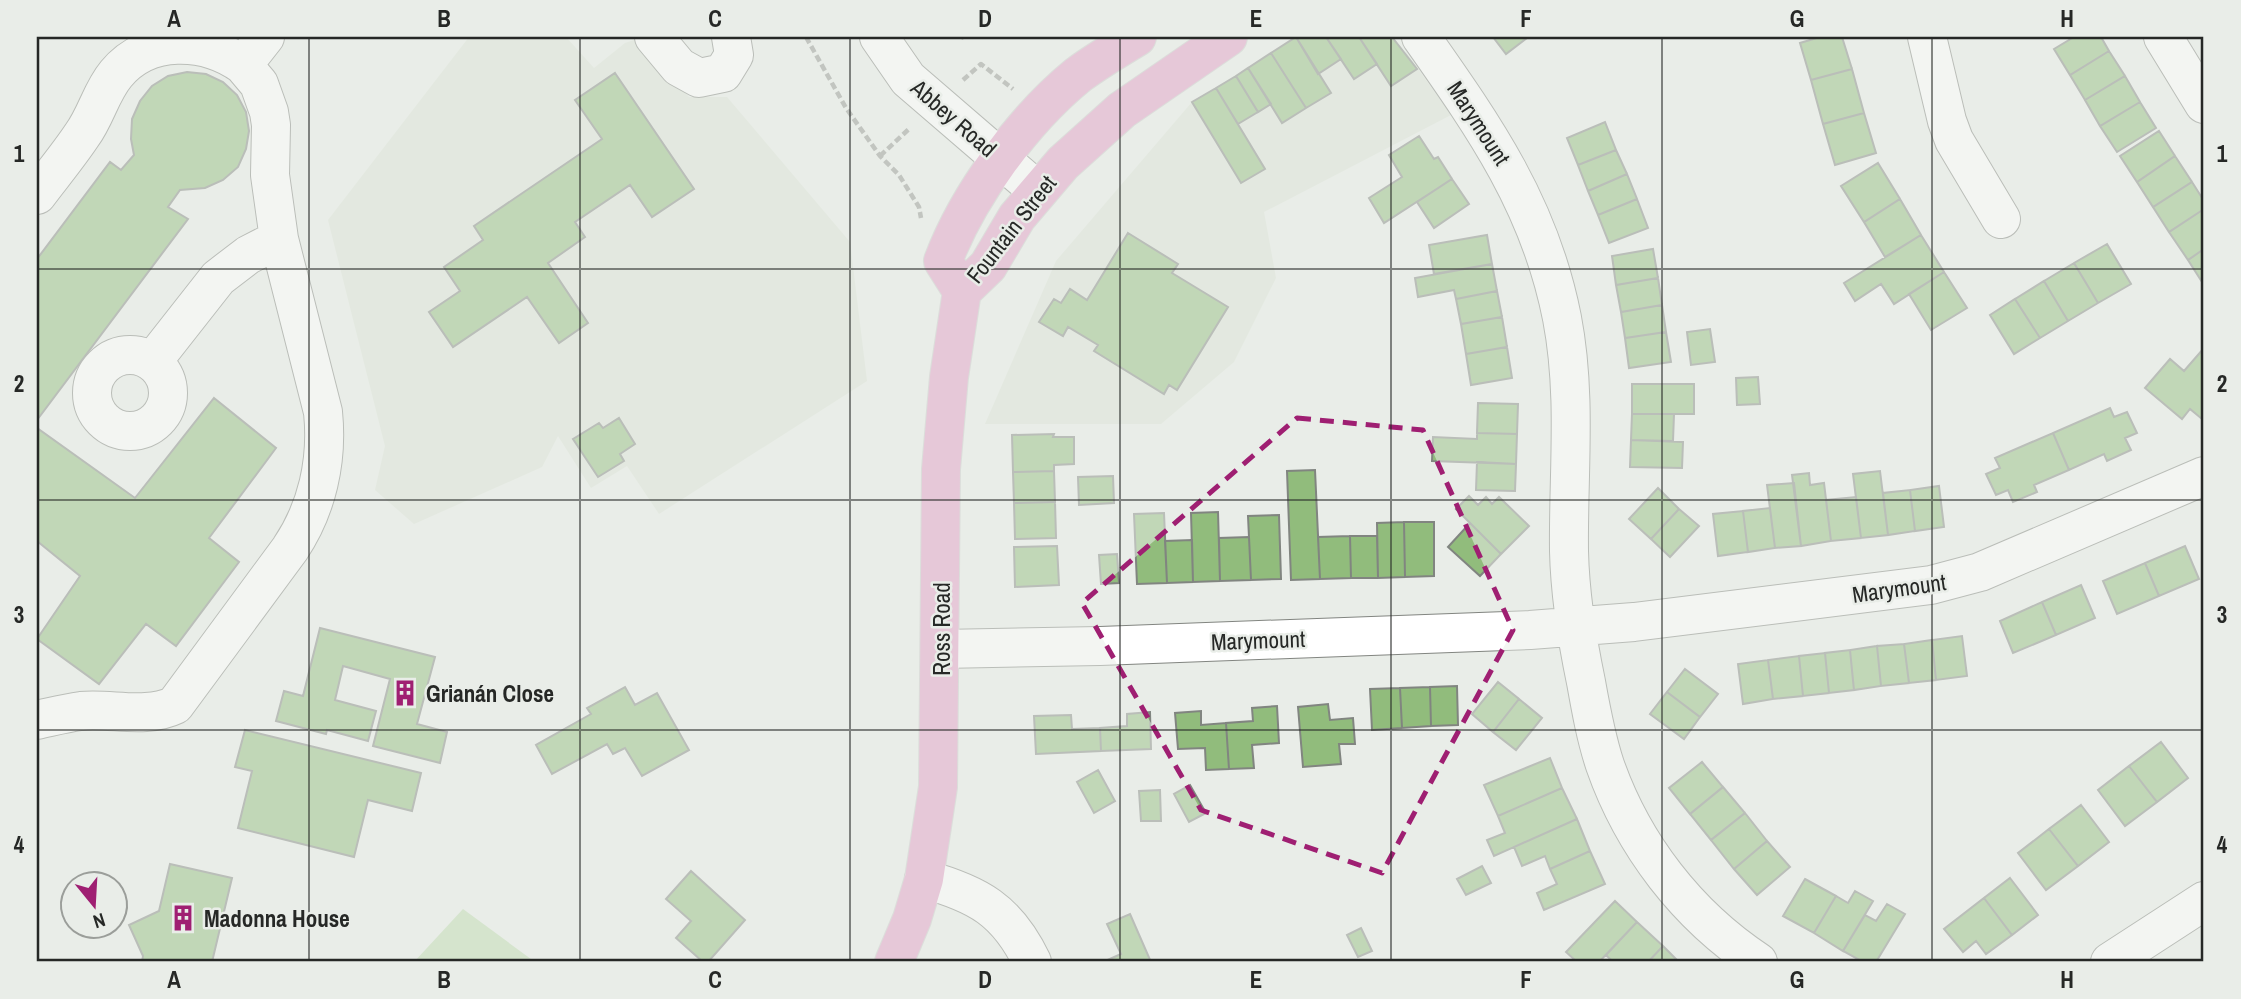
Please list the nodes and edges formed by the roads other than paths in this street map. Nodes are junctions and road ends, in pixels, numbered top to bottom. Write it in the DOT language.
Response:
graph roads {
  1 [pos="654,37"];
  2 [pos="731,37"];
  3 [pos="879,37"];
  4 [pos="1137,37"];
  5 [pos="1228,37"];
  6 [pos="1421,37"];
  7 [pos="1927,37"];
  8 [pos="254,51"];
  9 [pos="2183,52"];
  10 [pos="2204,104"];
  11 [pos="1001,159"];
  12 [pos="1038,191"];
  13 [pos="37,195"];
  14 [pos="2001,219"];
  15 [pos="279,239"];
  16 [pos="962,291"];
  17 [pos="152,362"];
  18 [pos="2204,476"];
  19 [pos="1575,626"];
  20 [pos="941,649"];
  21 [pos="37,720"];
  22 [pos="924,879"];
  23 [pos="2204,901"];
  24 [pos="894,962"];
  25 [pos="1032,962"];
  26 [pos="1758,962"];
  27 [pos="2110,962"];
  1 -- 2 [label="street"];
  3 -- 11 [label="street, Abbey Road"];
  4 -- 11 [label="main road, Fountain Street"];
  5 -- 12 [label="main road, Fountain Street"];
  6 -- 19 [label="street, Marymount"];
  7 -- 14 [label="street"];
  8 -- 13 [label="street"];
  8 -- 15 [label="street"];
  9 -- 10 [label="street"];
  11 -- 12 [label="street, Abbey Road"];
  11 -- 16 [label="main road, Fountain Street"];
  12 -- 16 [label="main road, Fountain Street"];
  15 -- 17 [label="street"];
  15 -- 21 [label="street"];
  16 -- 20 [label="main road, Ross Road"];
  18 -- 19 [label="street, Marymount"];
  19 -- 20 [label="street, Marymount"];
  19 -- 26 [label="street, Marymount"];
  20 -- 22 [label="main road, Ross Road"];
  22 -- 24 [label="main road, Ross Road"];
  22 -- 25 [label="street"];
  23 -- 27 [label="street"];
}
